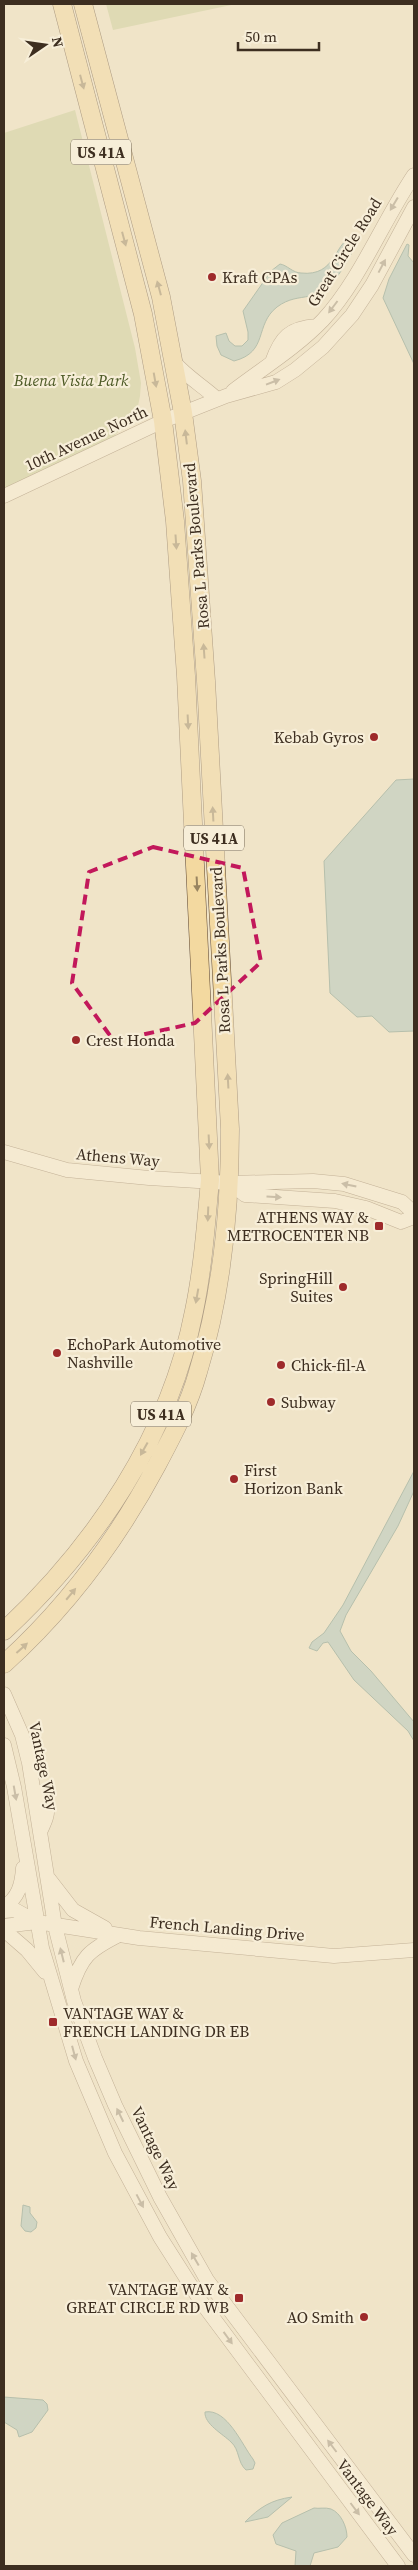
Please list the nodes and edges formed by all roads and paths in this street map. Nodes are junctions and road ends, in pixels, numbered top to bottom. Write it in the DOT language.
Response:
graph roads {
  1 [pos="62,4"];
  2 [pos="83,4"];
  3 [pos="414,175"];
  4 [pos="414,207"];
  5 [pos="174,362"];
  6 [pos="222,398"];
  7 [pos="183,413"];
  8 [pos="163,421"];
  9 [pos="4,496"];
  10 [pos="4,1152"];
  11 [pos="210,1180"];
  12 [pos="230,1183"];
  13 [pos="414,1213"];
  14 [pos="414,1217"];
  15 [pos="4,1631"];
  16 [pos="4,1664"];
  17 [pos="4,1694"];
  18 [pos="4,1745"];
  19 [pos="24,1850"];
  20 [pos="46,1873"];
  21 [pos="4,1907"];
  22 [pos="4,1911"];
  23 [pos="37,1922"];
  24 [pos="55,1926"];
  25 [pos="4,1928"];
  26 [pos="119,1935"];
  27 [pos="414,1950"];
  28 [pos="50,1979"];
  29 [pos="71,1989"];
  30 [pos="414,2555"];
  31 [pos="398,2566"];
  1 -- 8 [label="main road, Rosa L Parks Boulevard / US 41A, one-way"];
  5 -- 2 [label="main road, Rosa L Parks Boulevard / US 41A, one-way"];
  3 -- 6 [label="street, Great Circle Road, one-way"];
  6 -- 4 [label="street, one-way"];
  5 -- 6 [label="street"];
  5 -- 7 [label="main road, Rosa L Parks Boulevard / US 41A"];
  6 -- 7 [label="street"];
  7 -- 8 [label="street, 10th Avenue North"];
  12 -- 7 [label="main road, Rosa L Parks Boulevard / US 41A, one-way"];
  8 -- 9 [label="street, 10th Avenue North"];
  8 -- 11 [label="main road, Rosa L Parks Boulevard / US 41A, one-way"];
  10 -- 11 [label="street, Athens Way"];
  11 -- 12 [label="street, Athens Way"];
  11 -- 15 [label="main road, Rosa L Parks Boulevard / US 41A, one-way"];
  13 -- 12 [label="street, Athens Way, one-way"];
  12 -- 14 [label="street, Athens Way, one-way"];
  16 -- 12 [label="main road, Rosa L Parks Boulevard / US 41A, one-way"];
  17 -- 20 [label="street, Vantage Way"];
  18 -- 19 [label="street, Vantage Way, one-way"];
  19 -- 21 [label="street"];
  19 -- 23 [label="street, Vantage Way"];
  20 -- 24 [label="street, Vantage Way"];
  20 -- 26 [label="street"];
  22 -- 23 [label="street, French Landing Drive"];
  23 -- 24 [label="street, French Landing Drive"];
  23 -- 25 [label="street, French Landing Drive"];
  23 -- 28 [label="street, Vantage Way"];
  24 -- 26 [label="street, French Landing Drive"];
  29 -- 24 [label="street, Vantage Way, one-way"];
  25 -- 28 [label="street"];
  26 -- 27 [label="street, French Landing Drive"];
  26 -- 29 [label="street"];
  28 -- 31 [label="street, Vantage Way, one-way"];
  30 -- 29 [label="street, Vantage Way, one-way"];
}
